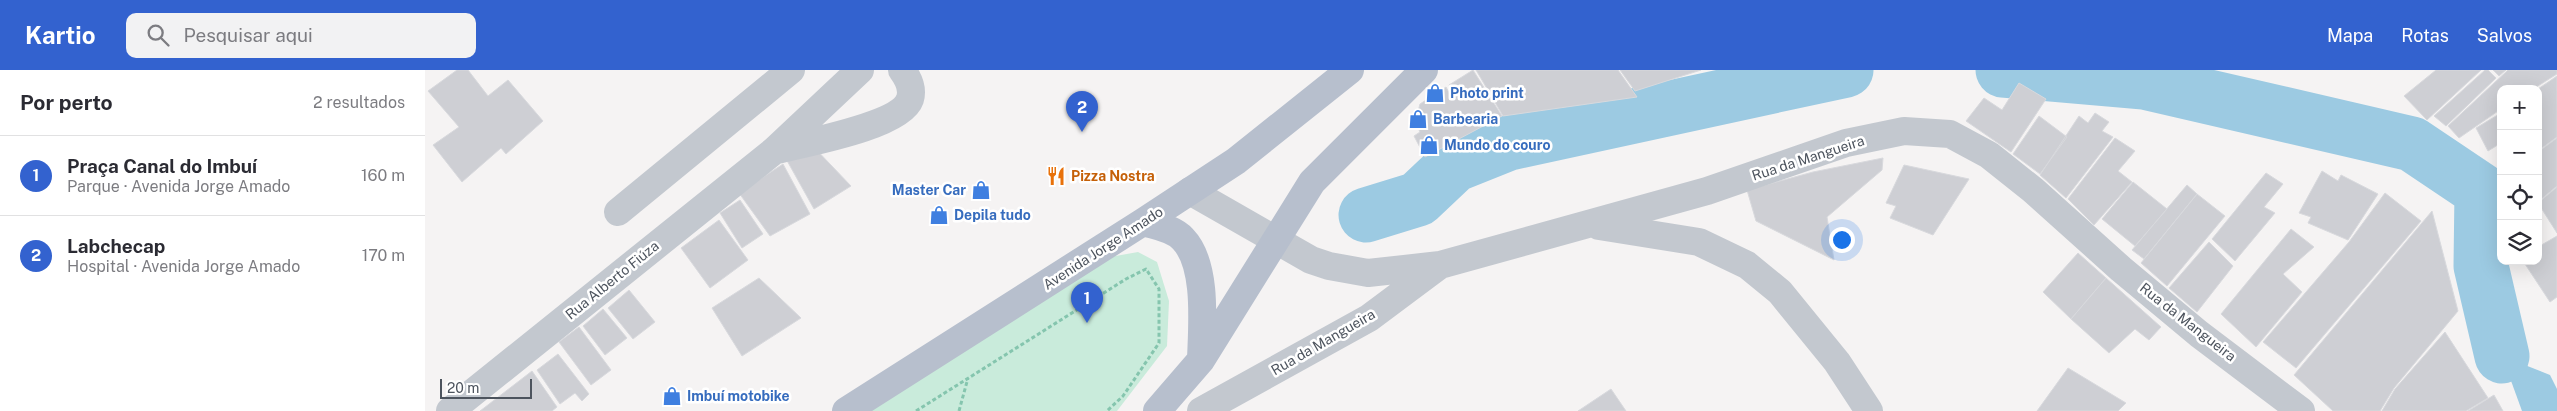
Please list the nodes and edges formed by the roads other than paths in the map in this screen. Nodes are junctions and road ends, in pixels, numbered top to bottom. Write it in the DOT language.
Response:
graph roads {
  1 [pos="791,70"];
  2 [pos="860,70"];
  3 [pos="902,70"];
  4 [pos="1350,70"];
  5 [pos="1424,70"];
  6 [pos="775,150"];
  7 [pos="1190,191"];
  8 [pos="618,212"];
  9 [pos="1143,222"];
  10 [pos="1590,224"];
  11 [pos="1276,240"];
  12 [pos="1440,265"];
  13 [pos="1201,360"];
  14 [pos="450,411"];
  15 [pos="846,411"];
  16 [pos="1157,411"];
  17 [pos="1201,411"];
  18 [pos="1869,411"];
  19 [pos="2301,411"];
  1 -- 8 [label="street"];
  2 -- 6 [label="street, Rua Alberto Fiúza"];
  3 -- 6 [label="street, Rua Alberto Fiúza"];
  4 -- 7 [label="main road, Avenida Jorge Amado"];
  5 -- 11 [label="main road"];
  6 -- 14 [label="street, Rua Alberto Fiúza"];
  7 -- 9 [label="main road, Avenida Jorge Amado"];
  7 -- 11 [label="street, Rua da Mangueira"];
  9 -- 13 [label="main road"];
  9 -- 15 [label="main road, Avenida Jorge Amado"];
  10 -- 12 [label="street, Rua da Mangueira"];
  10 -- 18 [label="street"];
  10 -- 19 [label="street, Rua da Mangueira"];
  11 -- 12 [label="street, Rua da Mangueira"];
  11 -- 13 [label="main road"];
  12 -- 17 [label="street, Rua da Mangueira"];
  13 -- 16 [label="main road"];
}
